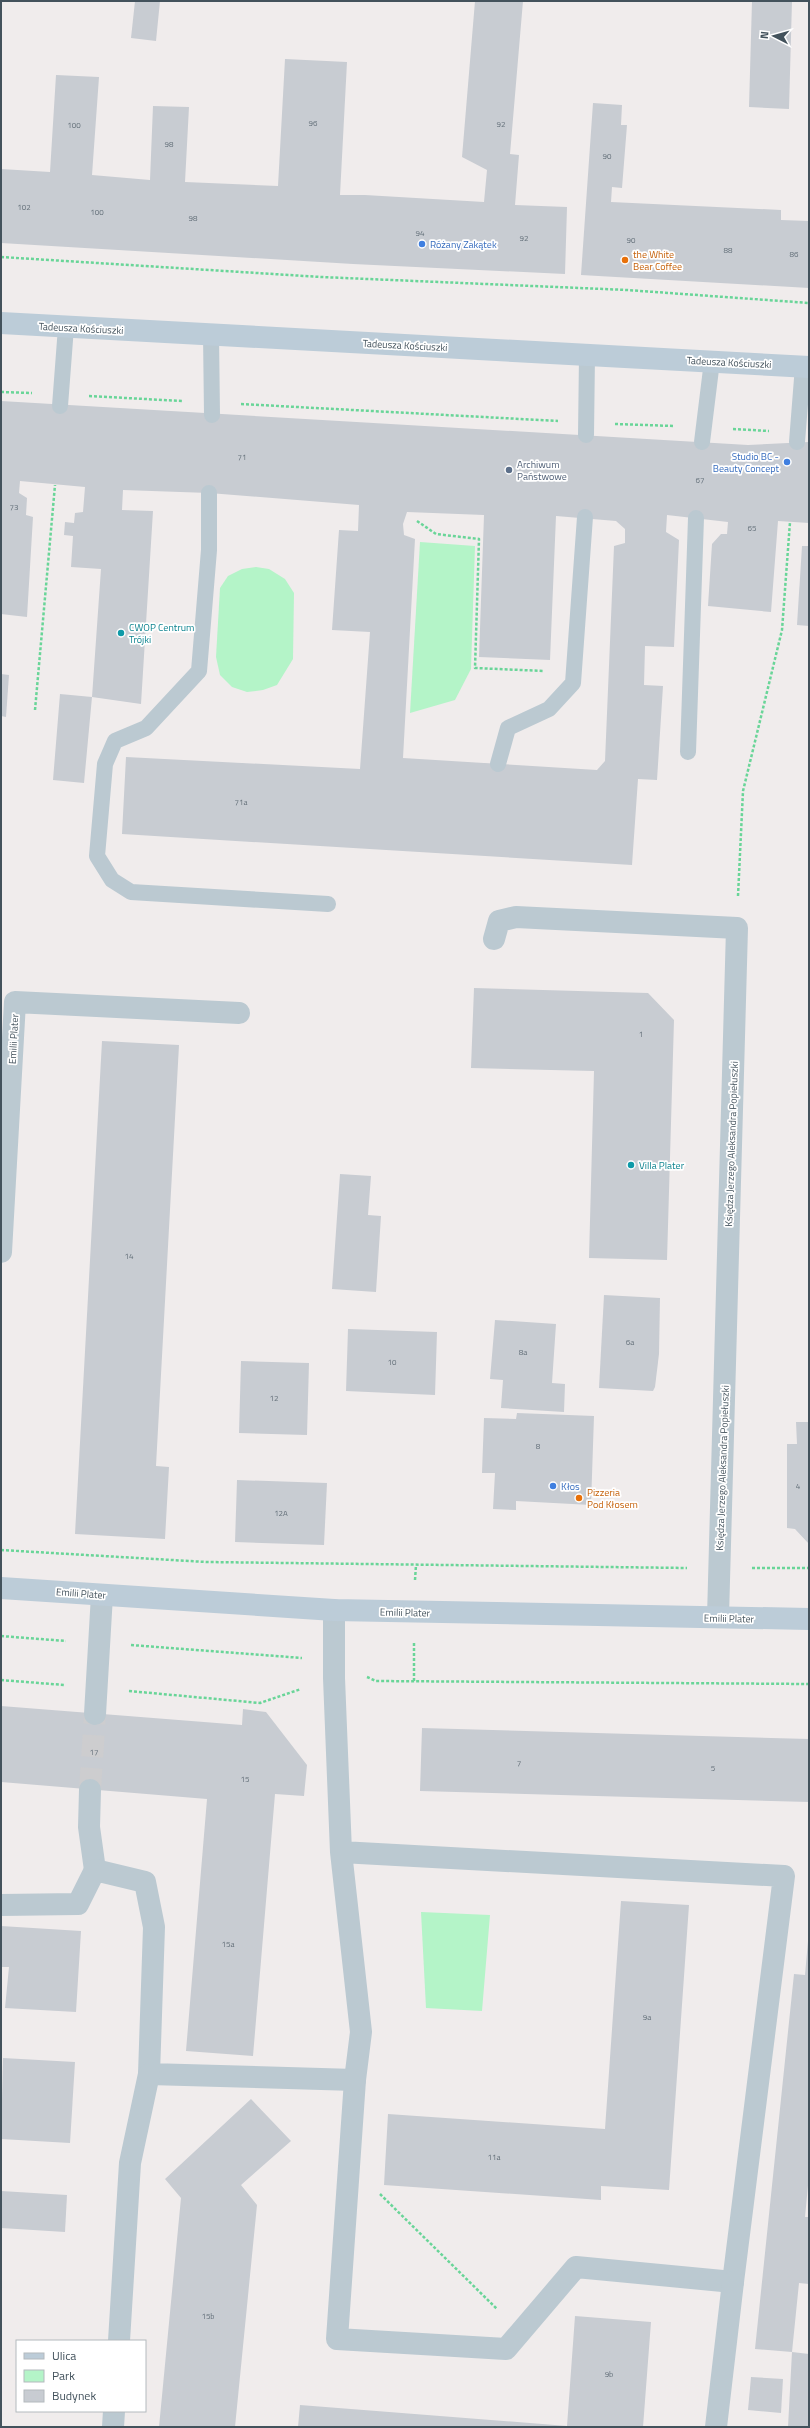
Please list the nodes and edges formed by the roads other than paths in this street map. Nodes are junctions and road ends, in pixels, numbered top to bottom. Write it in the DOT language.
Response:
graph roads {
  1 [pos="1,323"];
  2 [pos="66,327"];
  3 [pos="211,334"];
  4 [pos="587,354"];
  5 [pos="712,361"];
  6 [pos="806,366"];
  7 [pos="61,400"];
  8 [pos="212,408"];
  9 [pos="586,429"];
  10 [pos="703,435"];
  11 [pos="797,437"];
  12 [pos="209,493"];
  13 [pos="585,517"];
  14 [pos="696,518"];
  15 [pos="688,752"];
  16 [pos="498,764"];
  17 [pos="328,904"];
  18 [pos="494,939"];
  19 [pos="239,1014"];
  20 [pos="1,1252"];
  21 [pos="1,1588"];
  22 [pos="102,1595"];
  23 [pos="334,1610"];
  24 [pos="718,1618"];
  25 [pos="809,1619"];
  26 [pos="95,1714"];
  27 [pos="90,1790"];
  28 [pos="341,1852"];
  29 [pos="95,1870"];
  30 [pos="1,1905"];
  31 [pos="149,2074"];
  32 [pos="355,2080"];
  33 [pos="733,2282"];
  34 [pos="118,2340"];
  35 [pos="114,2412"];
  36 [pos="113,2427"];
  37 [pos="716,2427"];
  1 -- 2 [label="street, Tadeusza Kościuszki"];
  2 -- 3 [label="street, Tadeusza Kościuszki"];
  2 -- 7 [label="lane"];
  3 -- 4 [label="street, Tadeusza Kościuszki"];
  3 -- 8 [label="lane"];
  4 -- 5 [label="street, Tadeusza Kościuszki"];
  4 -- 9 [label="lane"];
  5 -- 6 [label="street, Tadeusza Kościuszki"];
  5 -- 10 [label="lane"];
  6 -- 11 [label="lane"];
  12 -- 17 [label="lane"];
  13 -- 16 [label="lane"];
  14 -- 15 [label="lane"];
  18 -- 24 [label="street, Księdza Jerzego Aleksandra Popiełuszki"];
  19 -- 20 [label="street, Emilii Plater"];
  21 -- 22 [label="street, Emilii Plater"];
  22 -- 23 [label="street, Emilii Plater"];
  22 -- 26 [label="street"];
  23 -- 24 [label="street, Emilii Plater"];
  23 -- 28 [label="street"];
  24 -- 25 [label="street, Emilii Plater"];
  27 -- 29 [label="street"];
  28 -- 32 [label="street"];
  28 -- 33 [label="street"];
  29 -- 30 [label="street"];
  29 -- 31 [label="street"];
  31 -- 32 [label="street"];
  31 -- 34 [label="street"];
  32 -- 33 [label="street"];
  33 -- 37 [label="street"];
  35 -- 36 [label="street"];
}
